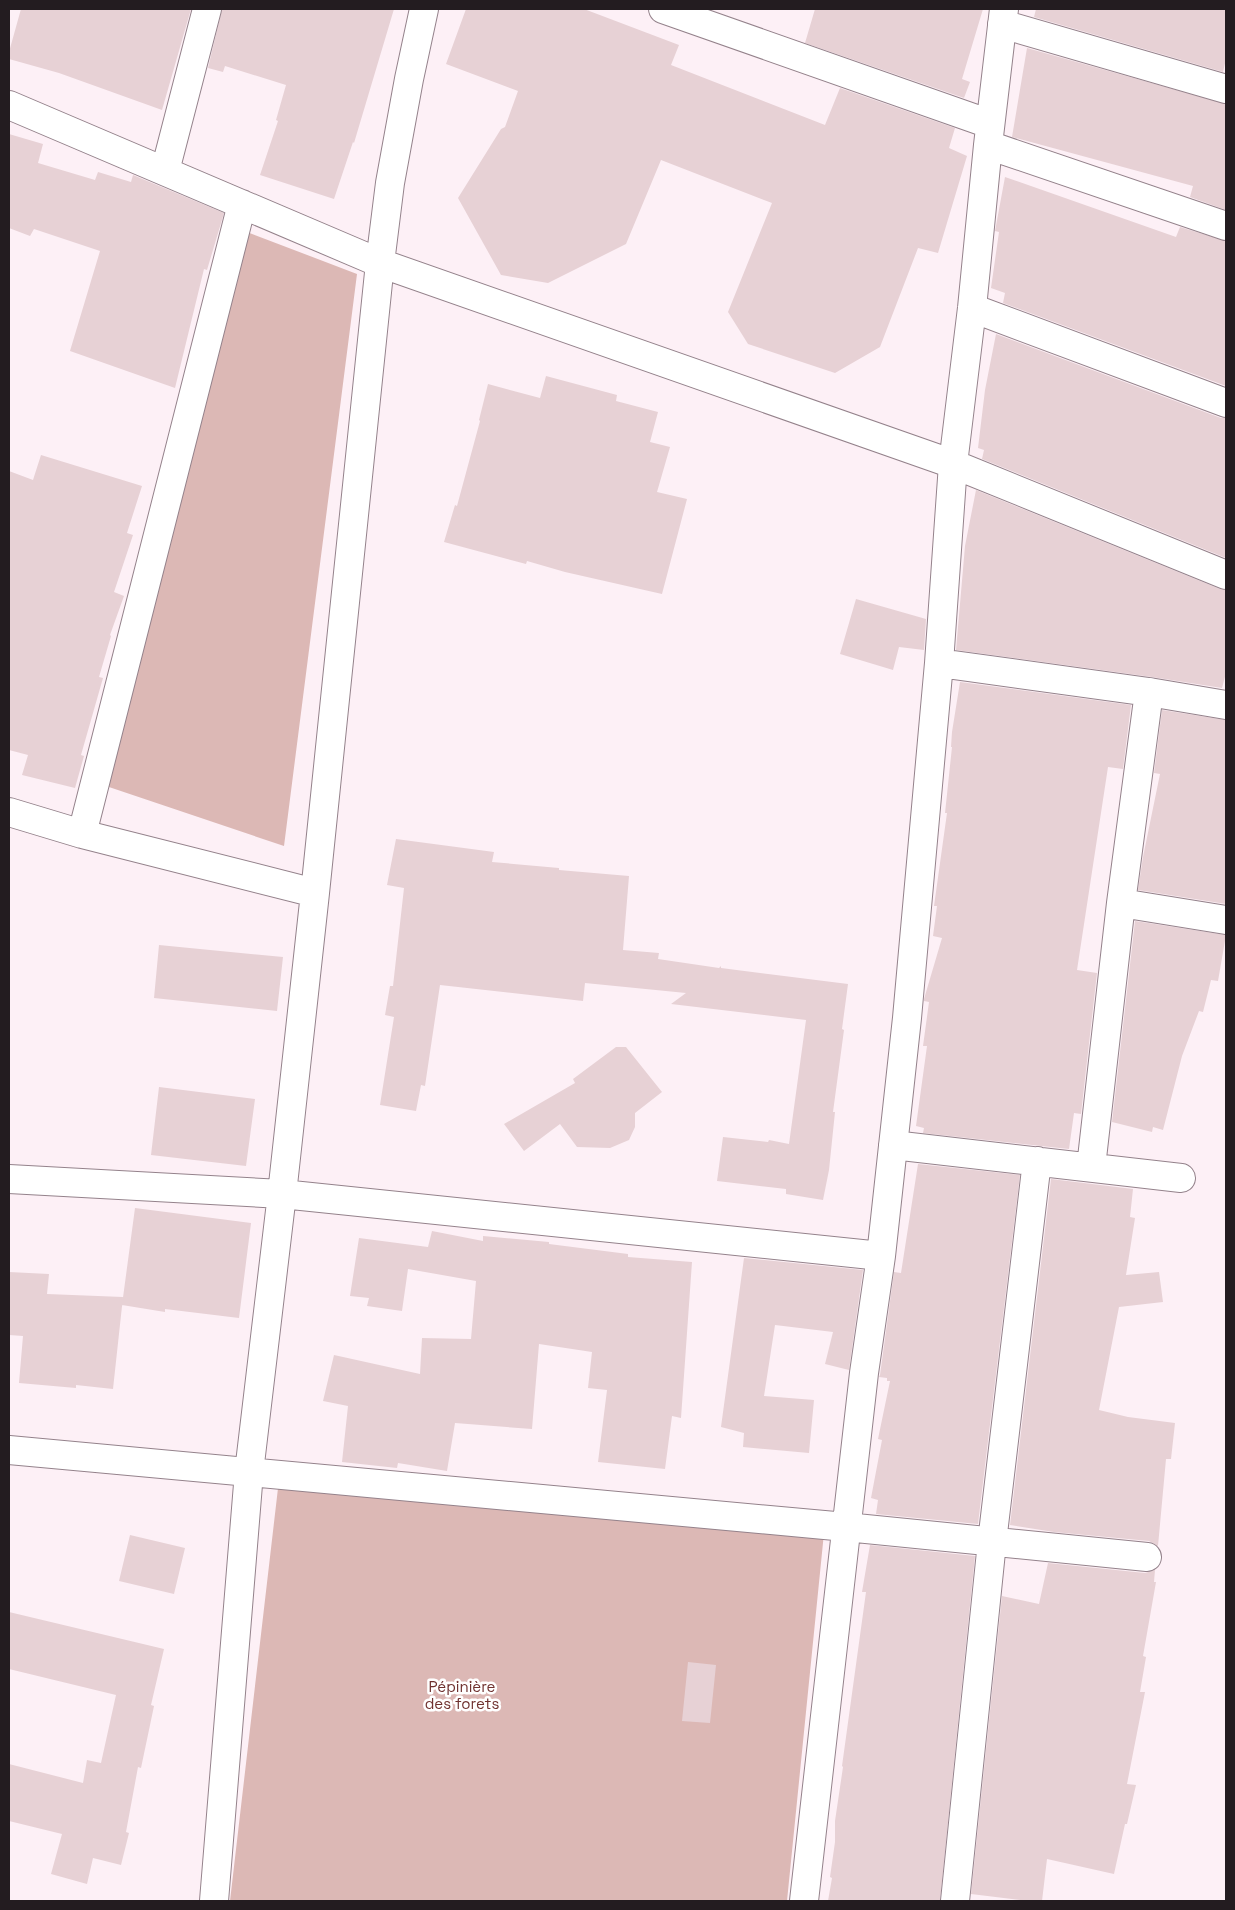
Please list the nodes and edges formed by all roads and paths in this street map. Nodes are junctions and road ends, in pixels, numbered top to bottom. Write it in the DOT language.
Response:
graph roads {
  1 [pos="208,9"];
  2 [pos="424,9"];
  3 [pos="663,9"];
  4 [pos="1003,16"];
  5 [pos="1226,89"];
  6 [pos="9,105"];
  7 [pos="989,135"];
  8 [pos="165,171"];
  9 [pos="242,204"];
  10 [pos="1226,226"];
  11 [pos="380,263"];
  12 [pos="972,308"];
  13 [pos="1226,403"];
  14 [pos="953,464"];
  15 [pos="1226,575"];
  16 [pos="939,663"];
  17 [pos="1149,692"];
  18 [pos="1226,705"];
  19 [pos="9,812"];
  20 [pos="82,834"];
  21 [pos="315,893"];
  22 [pos="1121,903"];
  23 [pos="1226,920"];
  24 [pos="893,1145"];
  25 [pos="1036,1161"];
  26 [pos="1091,1168"];
  27 [pos="1181,1178"];
  28 [pos="9,1179"];
  29 [pos="282,1194"];
  30 [pos="881,1256"];
  31 [pos="9,1450"];
  32 [pos="249,1472"];
  33 [pos="846,1527"];
  34 [pos="992,1542"];
  35 [pos="1147,1557"];
  36 [pos="214,1901"];
  37 [pos="804,1901"];
  38 [pos="955,1901"];
  1 -- 8 [label="street"];
  2 -- 11 [label="street"];
  3 -- 7 [label="street"];
  4 -- 5 [label="street"];
  4 -- 7 [label="street"];
  6 -- 8 [label="street"];
  7 -- 10 [label="street"];
  7 -- 12 [label="street"];
  8 -- 9 [label="street"];
  9 -- 11 [label="street"];
  9 -- 20 [label="street"];
  11 -- 14 [label="street"];
  11 -- 21 [label="street"];
  12 -- 13 [label="street"];
  12 -- 14 [label="street"];
  14 -- 15 [label="street"];
  14 -- 16 [label="street"];
  16 -- 17 [label="street"];
  16 -- 24 [label="street"];
  17 -- 18 [label="street"];
  17 -- 22 [label="street"];
  19 -- 20 [label="street"];
  20 -- 21 [label="street"];
  21 -- 29 [label="street"];
  22 -- 23 [label="street"];
  22 -- 26 [label="street"];
  24 -- 25 [label="street"];
  24 -- 30 [label="street"];
  25 -- 26 [label="street"];
  25 -- 34 [label="street"];
  26 -- 27 [label="street"];
  28 -- 29 [label="street"];
  29 -- 30 [label="street"];
  29 -- 32 [label="street"];
  30 -- 33 [label="street"];
  31 -- 32 [label="street"];
  32 -- 33 [label="street"];
  32 -- 36 [label="street"];
  33 -- 34 [label="street"];
  33 -- 37 [label="street"];
  34 -- 35 [label="street"];
  34 -- 38 [label="street"];
}
